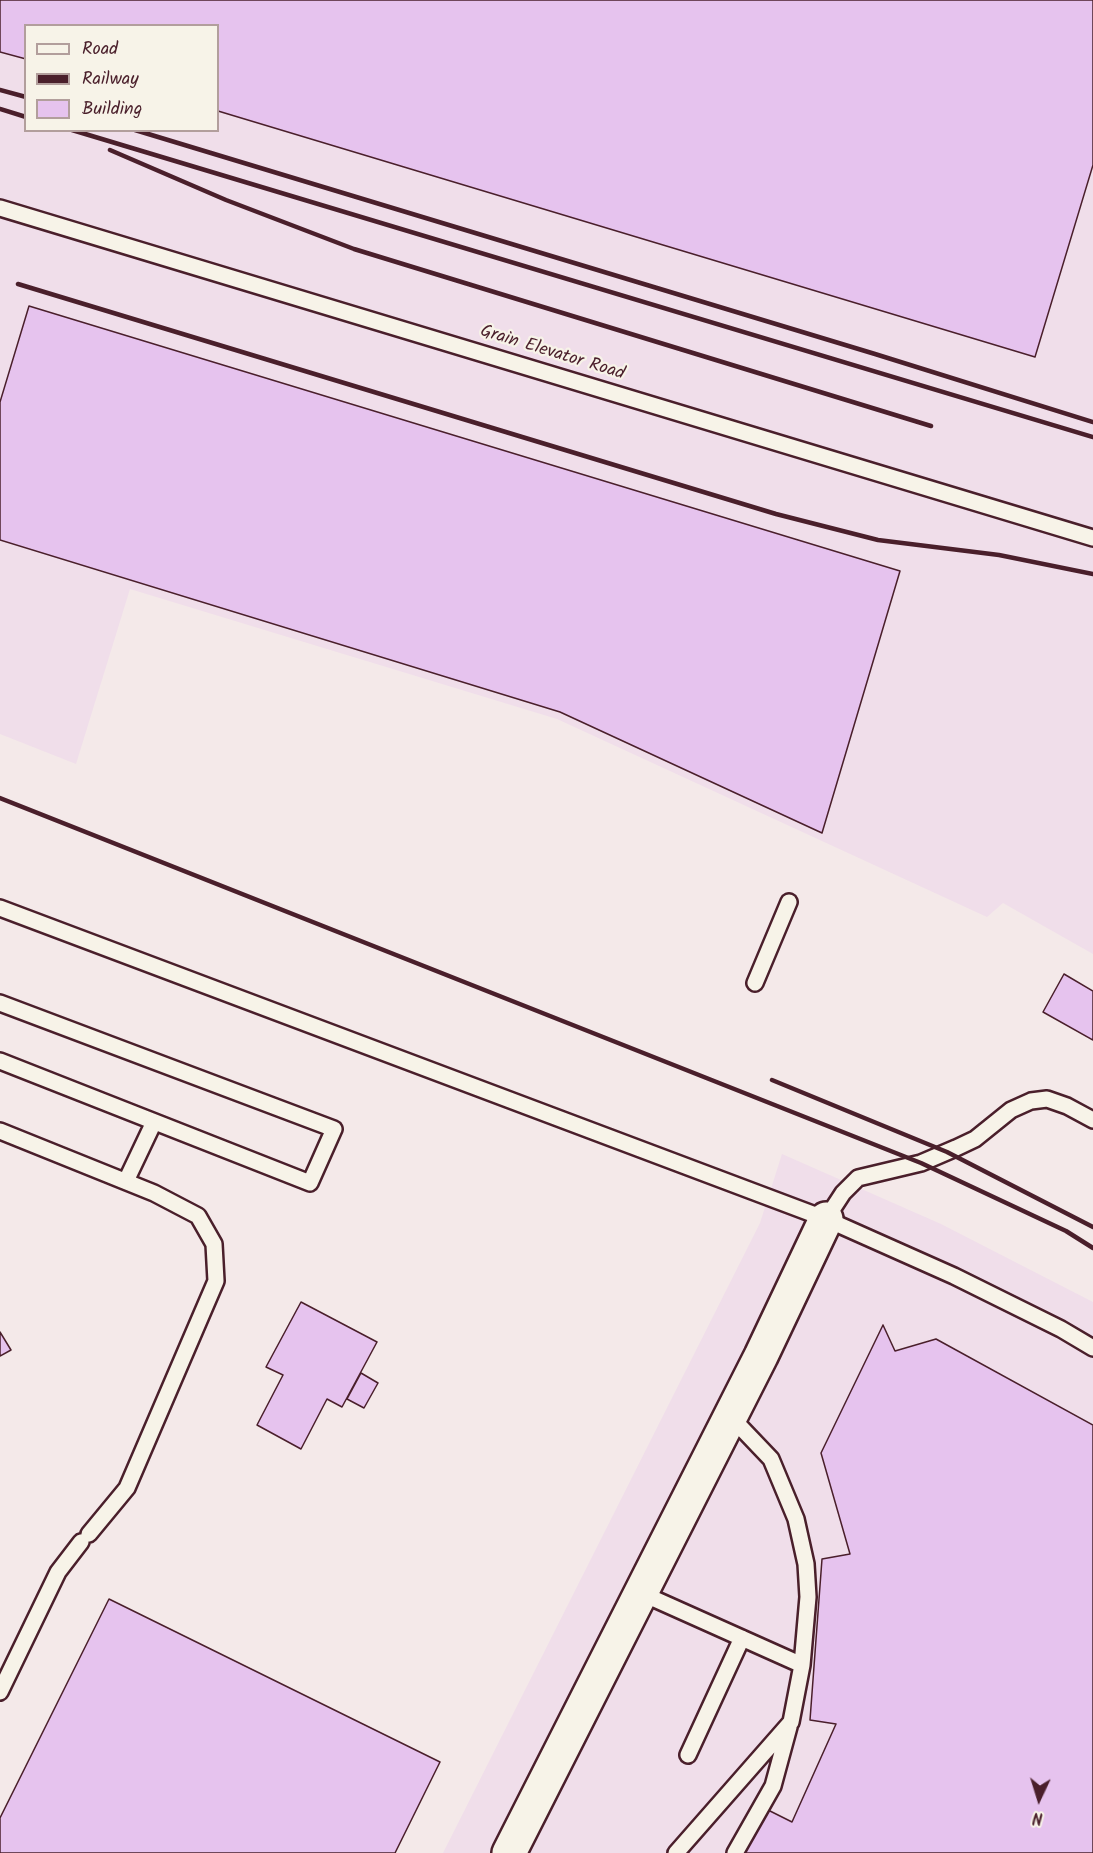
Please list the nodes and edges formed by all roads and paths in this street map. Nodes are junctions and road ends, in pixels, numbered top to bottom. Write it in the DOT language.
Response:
graph roads {
  1 [pos="0,208"];
  2 [pos="1093,538"];
  3 [pos="789,902"];
  4 [pos="0,908"];
  5 [pos="755,983"];
  6 [pos="0,1003"];
  7 [pos="0,1061"];
  8 [pos="1093,1120"];
  9 [pos="154,1122"];
  10 [pos="0,1131"];
  11 [pos="126,1181"];
  12 [pos="826,1219"];
  13 [pos="1093,1348"];
  14 [pos="730,1416"];
  15 [pos="641,1593"];
  16 [pos="742,1638"];
  17 [pos="802,1665"];
  18 [pos="0,1692"];
  19 [pos="791,1722"];
  20 [pos="688,1755"];
  21 [pos="509,1853"];
  22 [pos="676,1853"];
  23 [pos="735,1853"];
  1 -- 2 [label="lane, Grain Elevator Road"];
  3 -- 5 [label="lane"];
  4 -- 12 [label="lane"];
  6 -- 9 [label="lane"];
  7 -- 9 [label="lane"];
  8 -- 12 [label="lane"];
  9 -- 11 [label="lane"];
  10 -- 11 [label="lane"];
  11 -- 18 [label="lane"];
  12 -- 13 [label="lane"];
  12 -- 14 [label="street"];
  14 -- 15 [label="street"];
  14 -- 17 [label="lane"];
  15 -- 16 [label="lane"];
  15 -- 21 [label="street"];
  16 -- 17 [label="lane"];
  16 -- 20 [label="lane"];
  17 -- 19 [label="lane"];
  19 -- 22 [label="lane"];
  19 -- 23 [label="lane"];
}
